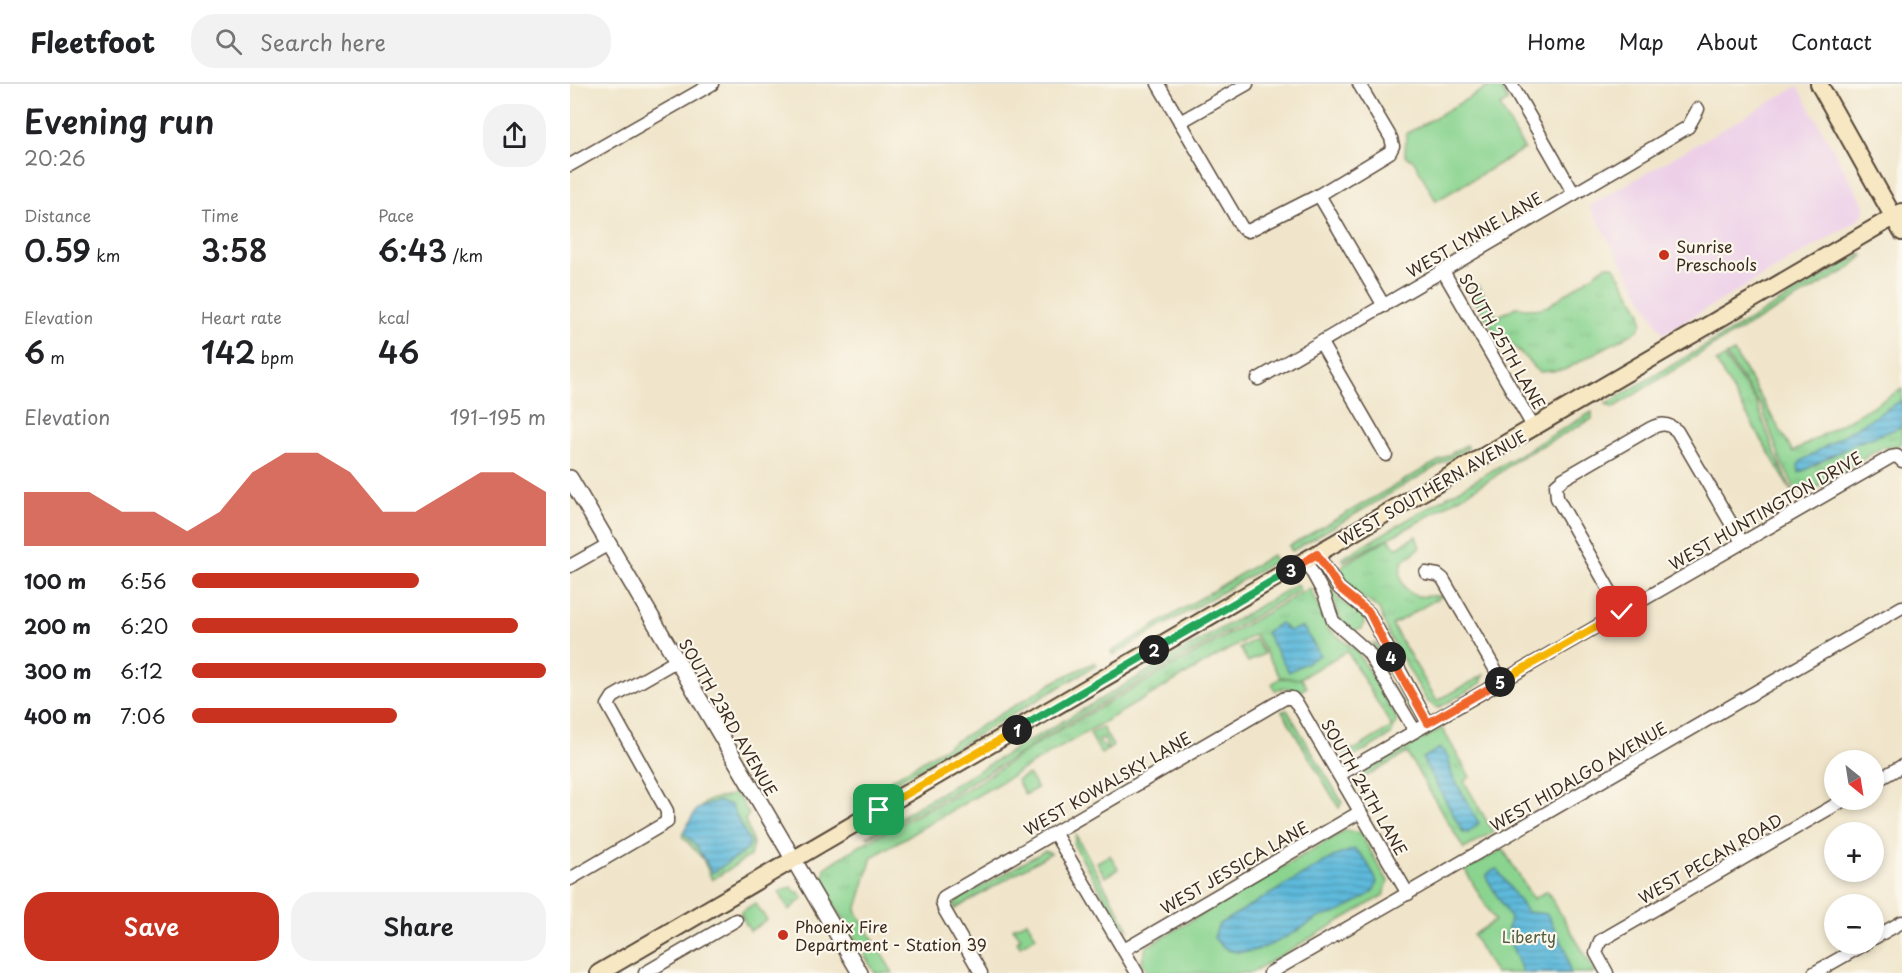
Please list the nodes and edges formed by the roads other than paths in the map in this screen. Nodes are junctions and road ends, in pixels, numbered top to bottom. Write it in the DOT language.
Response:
graph roads {
  1 [pos="712,84"];
  2 [pos="1158,84"];
  3 [pos="1247,84"];
  4 [pos="1359,84"];
  5 [pos="1511,84"];
  6 [pos="1819,84"];
  7 [pos="1698,109"];
  8 [pos="1180,122"];
  9 [pos="570,165"];
  10 [pos="1574,194"];
  11 [pos="1319,195"];
  12 [pos="1899,220"];
  13 [pos="1443,271"];
  14 [pos="1384,306"];
  15 [pos="1321,343"];
  16 [pos="1258,379"];
  17 [pos="1534,428"];
  18 [pos="1386,455"];
  19 [pos="1899,458"];
  20 [pos="570,478"];
  21 [pos="1742,542"];
  22 [pos="609,544"];
  23 [pos="1312,558"];
  24 [pos="570,566"];
  25 [pos="1425,573"];
  26 [pos="1902,607"];
  27 [pos="1622,612"];
  28 [pos="676,661"];
  29 [pos="1502,681"];
  30 [pos="1291,698"];
  31 [pos="1428,723"];
  32 [pos="1415,731"];
  33 [pos="1902,766"];
  34 [pos="1339,775"];
  35 [pos="1884,776"];
  36 [pos="1827,810"];
  37 [pos="1360,812"];
  38 [pos="1054,834"];
  39 [pos="794,861"];
  40 [pos="570,879"];
  41 [pos="1408,894"];
  42 [pos="736,920"];
  43 [pos="1902,922"];
  44 [pos="1884,932"];
  45 [pos="1124,950"];
  46 [pos="1847,954"];
  47 [pos="624,967"];
  48 [pos="599,973"];
  49 [pos="645,973"];
  50 [pos="860,973"];
  51 [pos="981,973"];
  52 [pos="1137,973"];
  53 [pos="1270,973"];
  54 [pos="1606,973"];
  55 [pos="1814,973"];
  1 -- 9 [label="street"];
  2 -- 8 [label="street"];
  3 -- 8 [label="street"];
  4 -- 11 [label="street"];
  5 -- 10 [label="street"];
  6 -- 12 [label="main road"];
  7 -- 10 [label="street, WEST LYNNE LANE"];
  8 -- 11 [label="street"];
  10 -- 13 [label="street, WEST LYNNE LANE"];
  11 -- 14 [label="street"];
  12 -- 17 [label="main road, WEST SOUTHERN AVENUE"];
  13 -- 14 [label="street, WEST LYNNE LANE"];
  13 -- 17 [label="street, SOUTH 25TH LANE"];
  14 -- 15 [label="street, WEST LYNNE LANE"];
  15 -- 16 [label="street, WEST LYNNE LANE"];
  15 -- 18 [label="street"];
  17 -- 23 [label="main road, WEST SOUTHERN AVENUE"];
  19 -- 21 [label="street, WEST HUNTINGTON DRIVE"];
  20 -- 22 [label="street, SOUTH 23RD AVENUE"];
  21 -- 27 [label="street, WEST HUNTINGTON DRIVE"];
  21 -- 27 [label="street"];
  22 -- 24 [label="street"];
  22 -- 28 [label="street, SOUTH 23RD AVENUE"];
  23 -- 31 [label="street"];
  23 -- 32 [label="street"];
  23 -- 39 [label="main road, WEST SOUTHERN AVENUE"];
  25 -- 29 [label="street"];
  26 -- 41 [label="street, WEST HIDALGO AVENUE"];
  27 -- 29 [label="street, WEST HUNTINGTON DRIVE"];
  28 -- 39 [label="street, SOUTH 23RD AVENUE"];
  28 -- 40 [label="street"];
  29 -- 31 [label="street, WEST HUNTINGTON DRIVE"];
  30 -- 34 [label="street, SOUTH 24TH LANE"];
  30 -- 38 [label="street, WEST KOWALSKY LANE"];
  31 -- 32 [label="street, WEST HUNTINGTON DRIVE"];
  32 -- 34 [label="street, WEST HUNTINGTON DRIVE"];
  33 -- 35 [label="street"];
  34 -- 37 [label="street, SOUTH 24TH LANE"];
  36 -- 54 [label="street, WEST PECAN ROAD"];
  37 -- 41 [label="street, SOUTH 24TH LANE"];
  37 -- 45 [label="street, WEST JESSICA LANE"];
  38 -- 45 [label="street"];
  38 -- 51 [label="street, WEST KOWALSKY LANE"];
  39 -- 47 [label="main road, WEST SOUTHERN AVENUE"];
  39 -- 50 [label="street, SOUTH 23RD AVENUE"];
  41 -- 53 [label="street, WEST HIDALGO AVENUE"];
  42 -- 49 [label="street"];
  43 -- 44 [label="street"];
  45 -- 52 [label="street"];
  46 -- 55 [label="street"];
  47 -- 48 [label="main road, WEST SOUTHERN AVENUE"];
}
